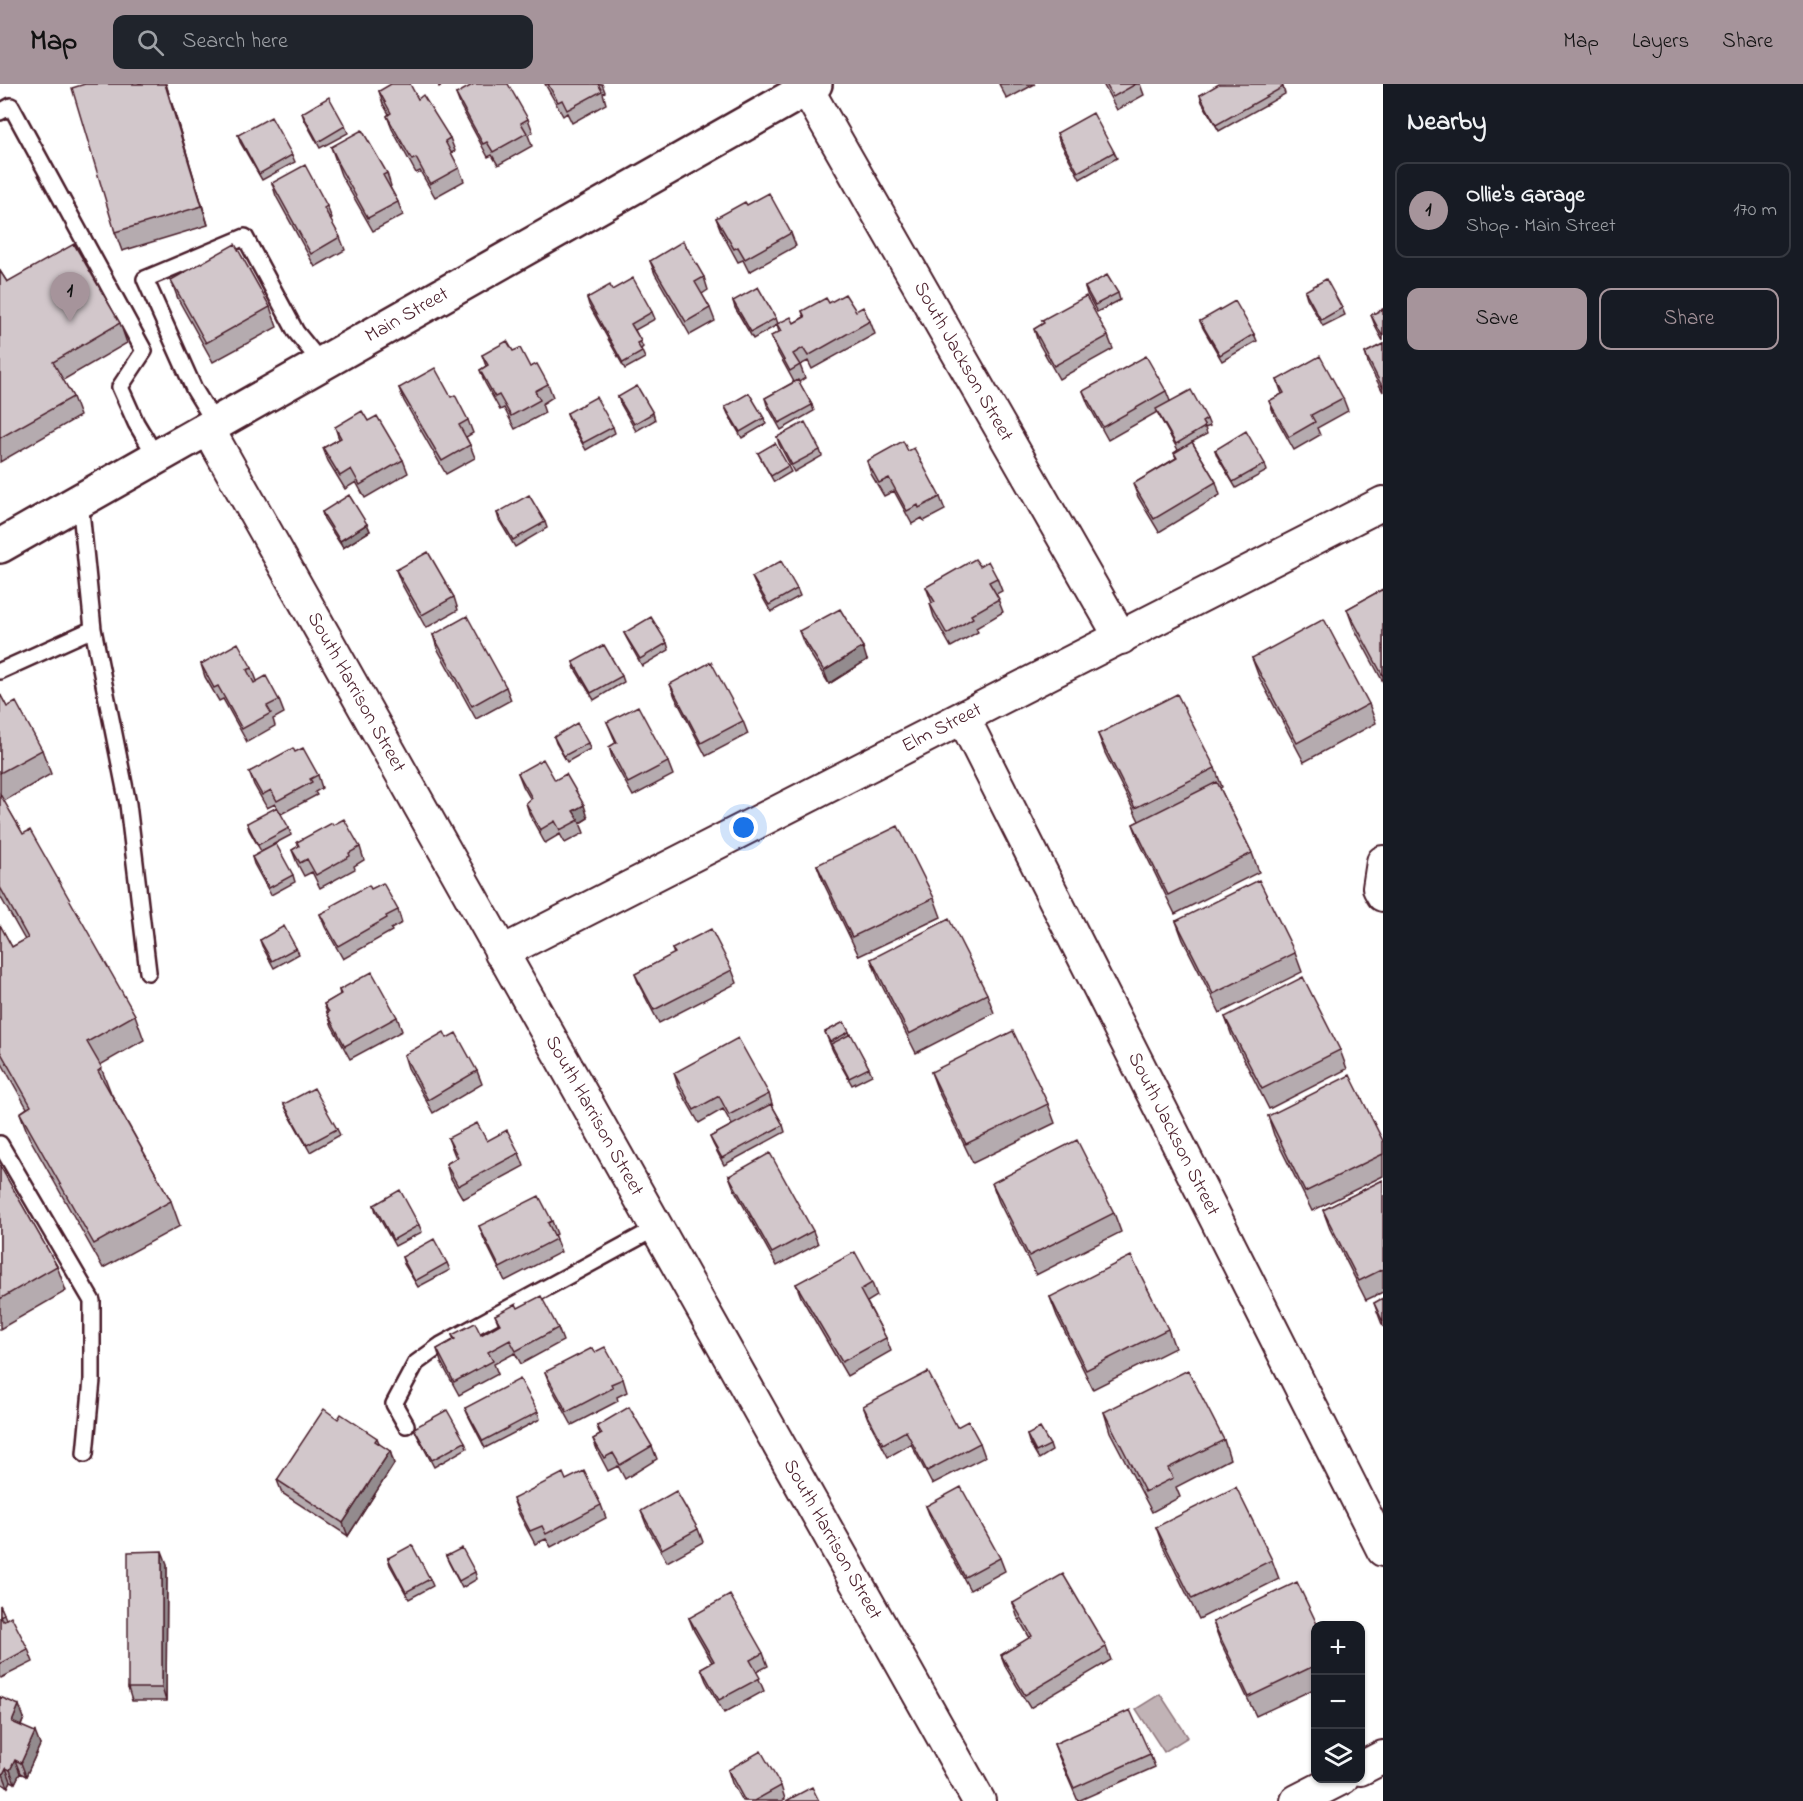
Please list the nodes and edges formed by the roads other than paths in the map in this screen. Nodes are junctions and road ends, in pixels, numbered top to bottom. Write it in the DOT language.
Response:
graph roads {
  1 [pos="808,86"];
  2 [pos="0,112"];
  3 [pos="322,364"];
  4 [pos="212,427"];
  5 [pos="157,458"];
  6 [pos="80,501"];
  7 [pos="1383,503"];
  8 [pos="0,546"];
  9 [pos="93,630"];
  10 [pos="1120,638"];
  11 [pos="0,671"];
  12 [pos="964,719"];
  13 [pos="1383,862"];
  14 [pos="1383,895"];
  15 [pos="501,953"];
  16 [pos="148,972"];
  17 [pos="0,1144"];
  18 [pos="656,1228"];
  19 [pos="406,1425"];
  20 [pos="85,1454"];
  21 [pos="1383,1550"];
  22 [pos="1383,1757"];
  23 [pos="1365,1766"];
  24 [pos="1335,1783"];
  25 [pos="1303,1800"];
  26 [pos="979,1801"];
  1 -- 3 [label="main road, Main Street"];
  1 -- 10 [label="street, South Jackson Street"];
  2 -- 5 [label="lane"];
  3 -- 4 [label="main road, Main Street"];
  3 -- 4 [label="lane"];
  4 -- 5 [label="main road, Main Street"];
  4 -- 15 [label="street, South Harrison Street"];
  5 -- 6 [label="main road, Main Street"];
  6 -- 8 [label="main road, Main Street"];
  6 -- 9 [label="lane"];
  7 -- 10 [label="street, Elm Street"];
  9 -- 11 [label="lane"];
  9 -- 16 [label="lane"];
  10 -- 12 [label="street, Elm Street"];
  12 -- 15 [label="street, Elm Street"];
  12 -- 21 [label="street, South Jackson Street"];
  13 -- 14 [label="street"];
  15 -- 18 [label="street, South Harrison Street"];
  17 -- 20 [label="lane"];
  18 -- 19 [label="lane"];
  18 -- 26 [label="street, South Harrison Street"];
  22 -- 23 [label="street"];
  24 -- 25 [label="street"];
}
